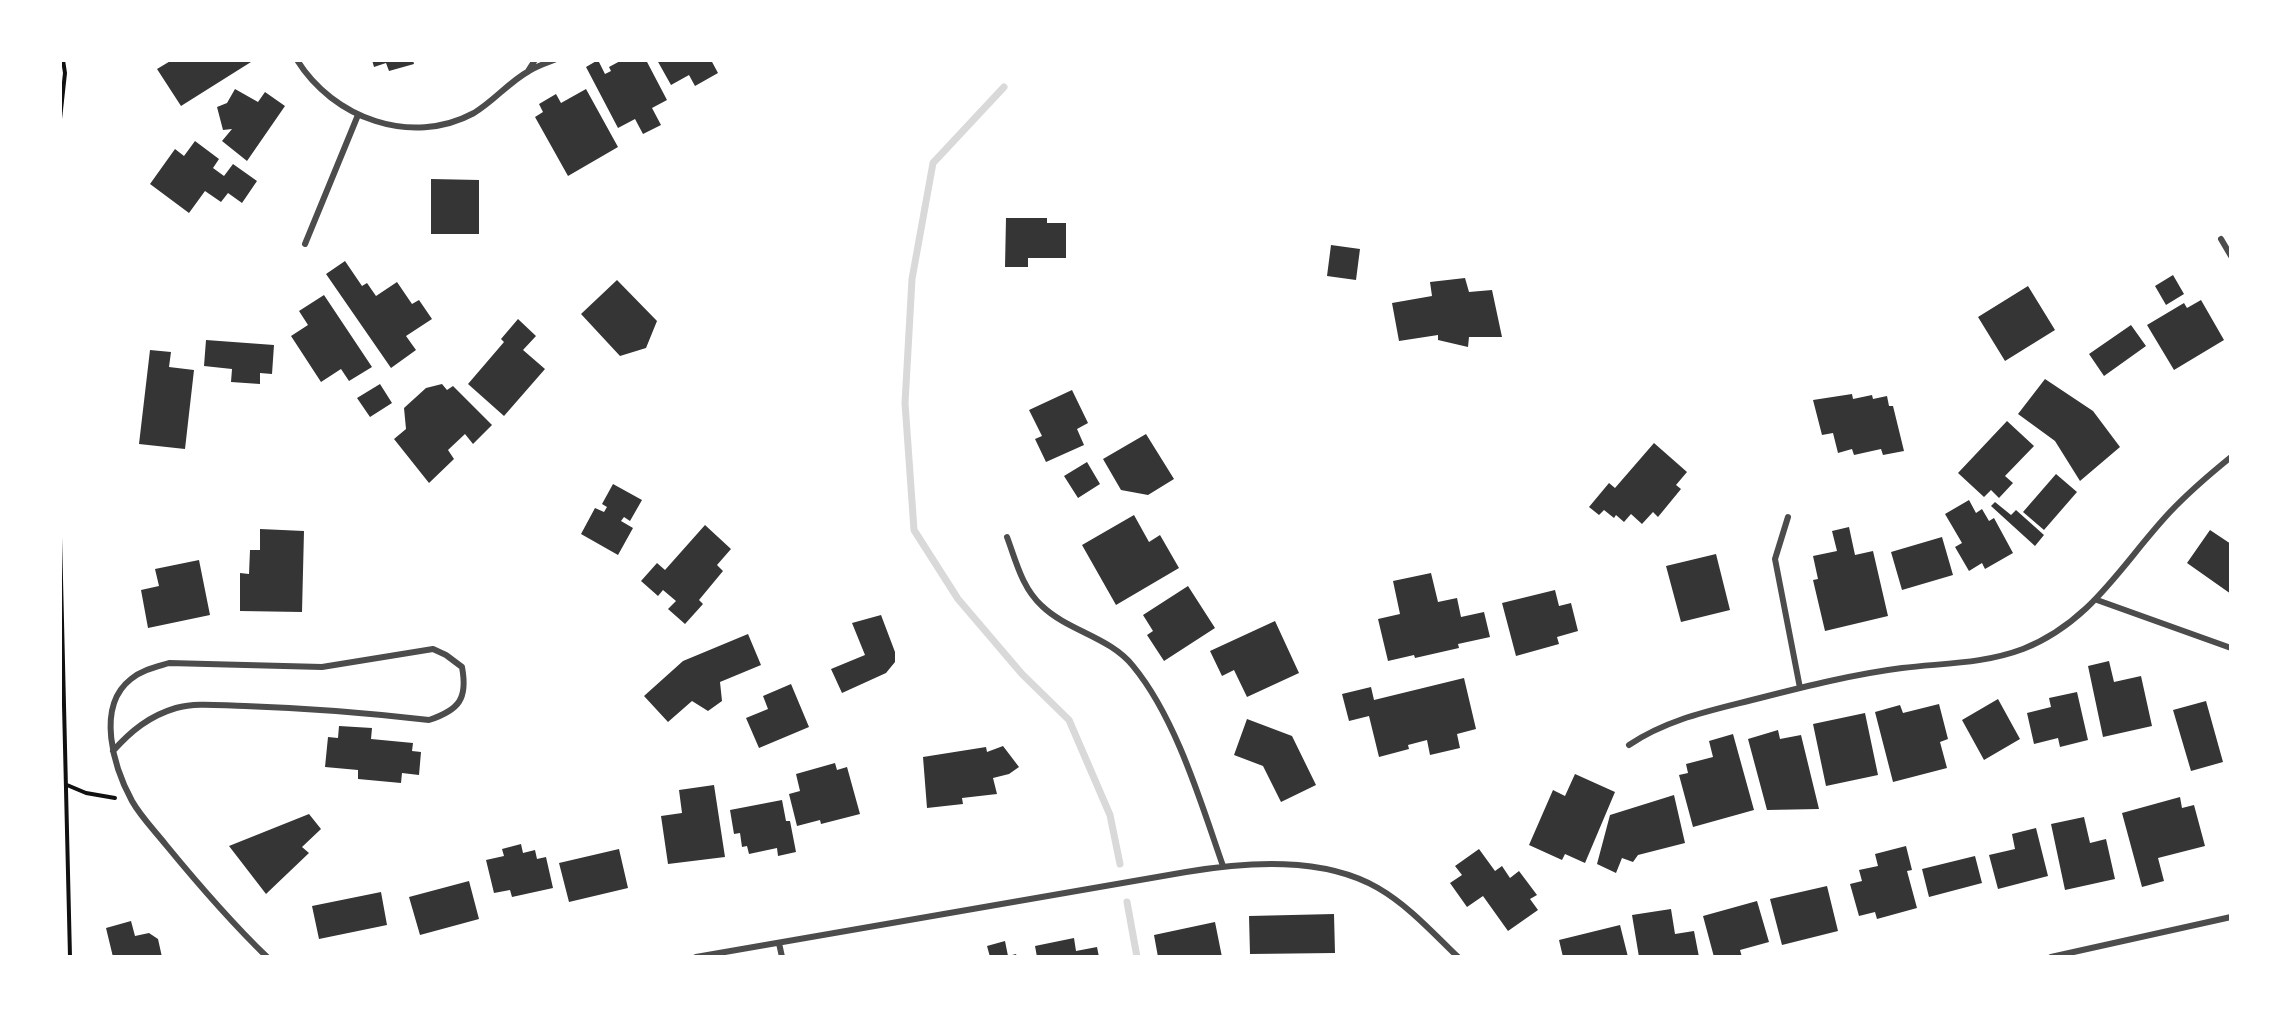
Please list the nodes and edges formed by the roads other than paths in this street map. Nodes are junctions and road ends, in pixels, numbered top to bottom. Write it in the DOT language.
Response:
graph roads {
  1 [pos="297,60"];
  2 [pos="535,60"];
  3 [pos="554,60"];
  4 [pos="528,71"];
  5 [pos="358,115"];
  6 [pos="2221,239"];
  7 [pos="305,244"];
  8 [pos="2231,256"];
  9 [pos="2231,457"];
  10 [pos="1788,517"];
  11 [pos="1007,537"];
  12 [pos="2097,600"];
  13 [pos="2231,648"];
  14 [pos="1800,688"];
  15 [pos="1629,745"];
  16 [pos="113,752"];
  17 [pos="1224,866"];
  18 [pos="2231,917"];
  19 [pos="778,943"];
  20 [pos="267,957"];
  21 [pos="696,957"];
  22 [pos="782,957"];
  23 [pos="1458,957"];
  24 [pos="2051,957"];
  1 -- 5 [label="street"];
  2 -- 4 [label="street"];
  3 -- 4 [label="street"];
  4 -- 5 [label="street"];
  5 -- 7 [label="street"];
  6 -- 8 [label="street"];
  9 -- 12 [label="street"];
  10 -- 14 [label="street"];
  11 -- 17 [label="street"];
  12 -- 13 [label="street"];
  12 -- 14 [label="street"];
  14 -- 15 [label="street"];
  16 -- 16 [label="street"];
  16 -- 20 [label="street"];
  17 -- 19 [label="street"];
  17 -- 23 [label="street"];
  18 -- 24 [label="street"];
  19 -- 21 [label="street"];
  19 -- 22 [label="street"];
}
